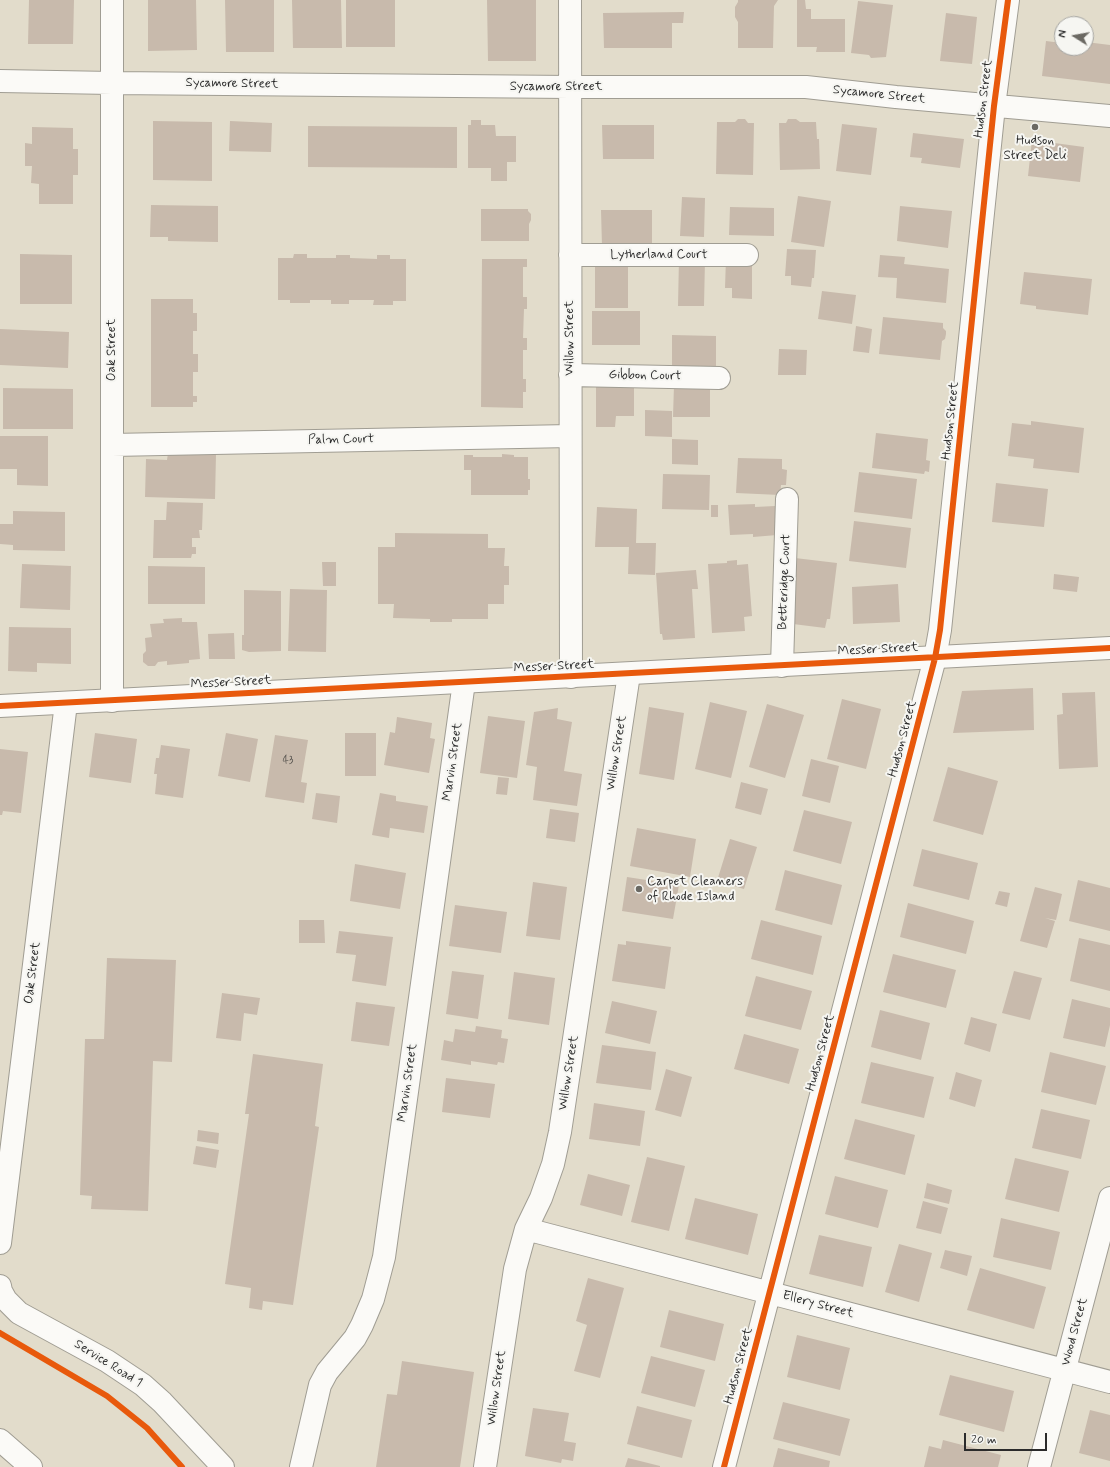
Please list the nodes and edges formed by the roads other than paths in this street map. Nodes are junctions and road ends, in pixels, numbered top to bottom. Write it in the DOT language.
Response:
graph roads {
  1 [pos="112,0"];
  2 [pos="570,0"];
  3 [pos="1008,0"];
  4 [pos="0,81"];
  5 [pos="112,83"];
  6 [pos="570,87"];
  7 [pos="994,106"];
  8 [pos="1110,116"];
  9 [pos="570,255"];
  10 [pos="747,255"];
  11 [pos="570,375"];
  12 [pos="719,378"];
  13 [pos="570,436"];
  14 [pos="112,445"];
  15 [pos="787,499"];
  16 [pos="1110,648"];
  17 [pos="935,658"];
  18 [pos="782,666"];
  19 [pos="629,674"];
  20 [pos="571,677"];
  21 [pos="464,682"];
  22 [pos="112,701"];
  23 [pos="66,703"];
  24 [pos="0,706"];
  25 [pos="1110,1198"];
  26 [pos="526,1229"];
  27 [pos="0,1243"];
  28 [pos="1,1289"];
  29 [pos="770,1292"];
  30 [pos="1065,1370"];
  31 [pos="1110,1382"];
  32 [pos="0,1440"];
  33 [pos="31,1467"];
  34 [pos="223,1467"];
  35 [pos="301,1467"];
  36 [pos="486,1467"];
  37 [pos="724,1467"];
  38 [pos="1039,1467"];
  1 -- 5 [label="main road, Oak Street"];
  2 -- 6 [label="main road, Willow Street"];
  3 -- 7 [label="main road, Hudson Street"];
  4 -- 5 [label="main road, Sycamore Street"];
  5 -- 6 [label="main road, Sycamore Street"];
  5 -- 14 [label="main road, Oak Street"];
  6 -- 7 [label="main road, Sycamore Street"];
  6 -- 9 [label="main road, Willow Street"];
  7 -- 8 [label="main road, Sycamore Street"];
  7 -- 17 [label="main road, Hudson Street"];
  9 -- 10 [label="main road, Lytherland Court"];
  9 -- 11 [label="main road, Willow Street"];
  11 -- 12 [label="main road, Gibbon Court"];
  11 -- 13 [label="main road, Willow Street"];
  13 -- 14 [label="main road, Palm Court"];
  13 -- 20 [label="main road, Willow Street"];
  14 -- 22 [label="main road, Oak Street"];
  15 -- 18 [label="main road, Betteridge Court"];
  16 -- 17 [label="main road, Messer Street"];
  17 -- 18 [label="main road, Messer Street"];
  17 -- 29 [label="main road, Hudson Street"];
  18 -- 19 [label="main road, Messer Street"];
  19 -- 20 [label="main road, Messer Street"];
  19 -- 26 [label="main road, Willow Street"];
  20 -- 21 [label="main road, Messer Street"];
  21 -- 22 [label="main road, Messer Street"];
  21 -- 35 [label="main road, Marvin Street"];
  22 -- 23 [label="main road, Messer Street"];
  23 -- 24 [label="main road, Messer Street"];
  23 -- 27 [label="main road, Oak Street"];
  25 -- 30 [label="main road, Wood Street"];
  26 -- 29 [label="main road, Ellery Street"];
  26 -- 36 [label="main road, Willow Street"];
  28 -- 34 [label="main road, Service Road 1"];
  29 -- 30 [label="main road, Ellery Street"];
  29 -- 37 [label="main road, Hudson Street"];
  30 -- 31 [label="main road, Ellery Street"];
  30 -- 38 [label="main road, Wood Street"];
  32 -- 33 [label="main road"];
}
